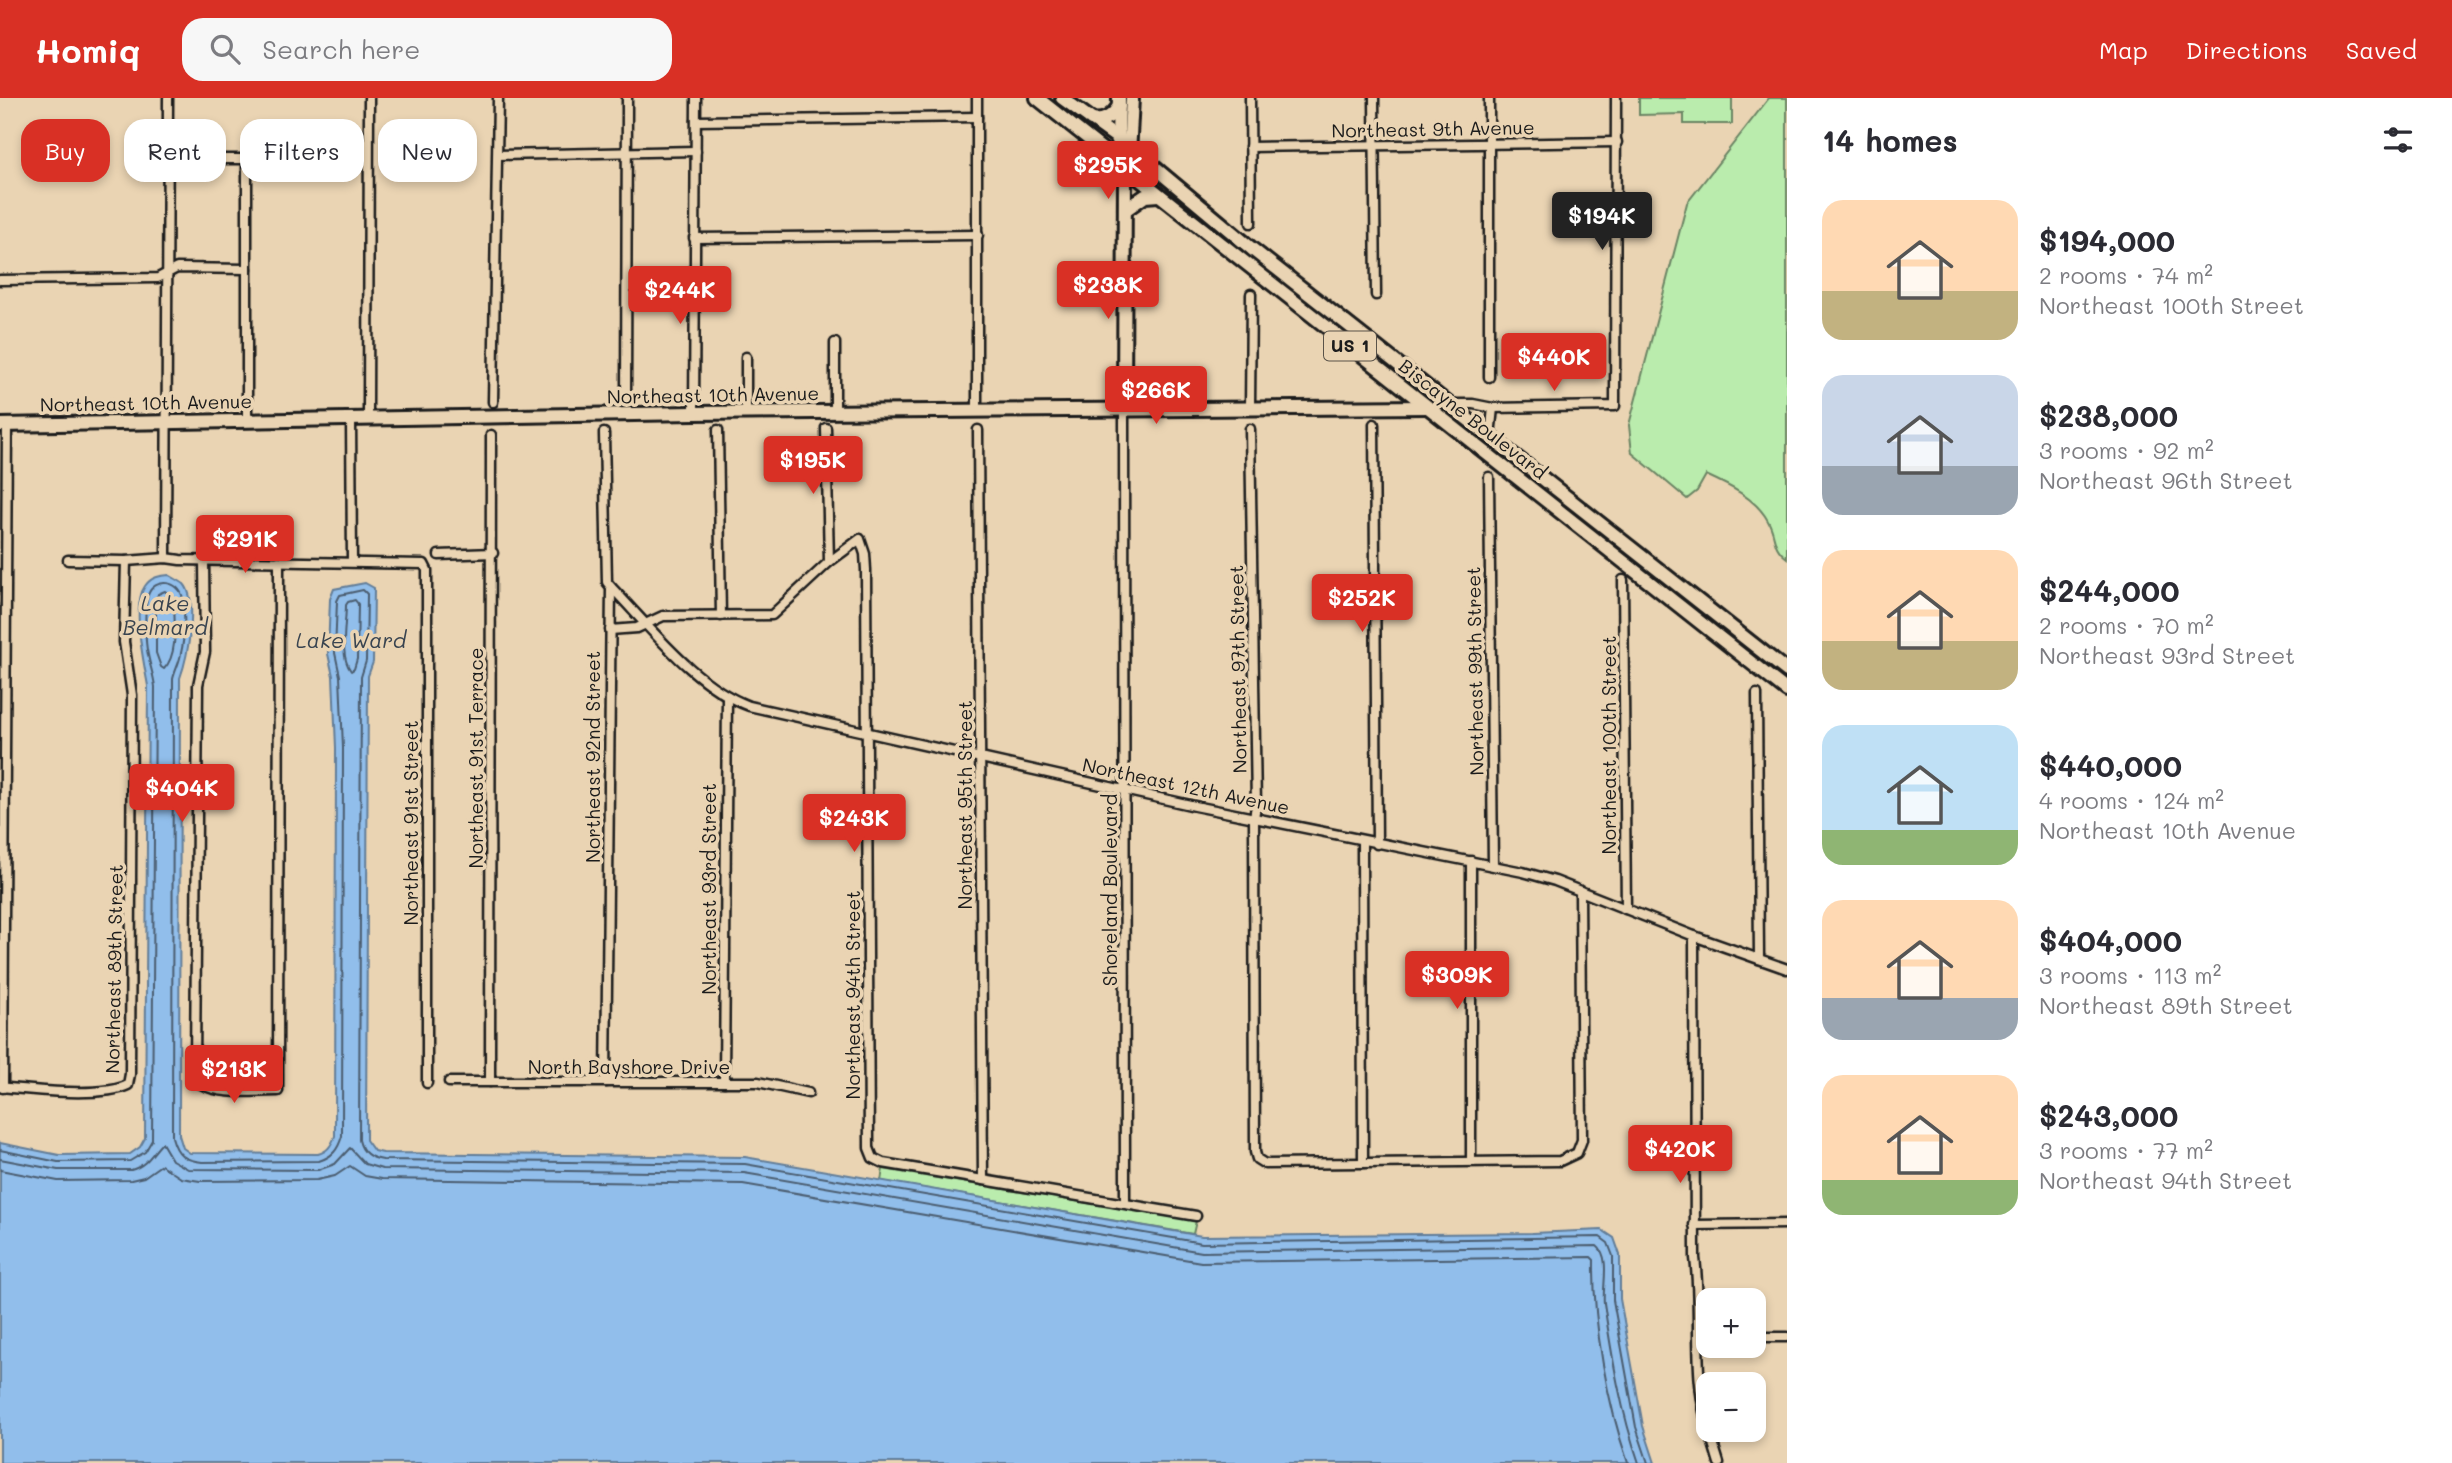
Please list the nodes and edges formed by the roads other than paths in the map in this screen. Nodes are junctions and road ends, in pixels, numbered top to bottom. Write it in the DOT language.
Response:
graph roads {
  1 [pos="168,98"];
  2 [pos="369,98"];
  3 [pos="498,98"];
  4 [pos="627,98"];
  5 [pos="696,98"];
  6 [pos="977,98"];
  7 [pos="1037,98"];
  8 [pos="1062,98"];
  9 [pos="1132,98"];
  10 [pos="1250,98"];
  11 [pos="1374,98"];
  12 [pos="1489,98"];
  13 [pos="1616,98"];
  14 [pos="1119,102"];
  15 [pos="977,117"];
  16 [pos="168,119"];
  17 [pos="1090,120"];
  18 [pos="696,121"];
  19 [pos="1118,139"];
  20 [pos="1617,142"];
  21 [pos="1490,145"];
  22 [pos="1374,146"];
  23 [pos="1250,147"];
  24 [pos="1131,148"];
  25 [pos="696,150"];
  26 [pos="627,152"];
  27 [pos="498,155"];
  28 [pos="1125,169"];
  29 [pos="168,182"];
  30 [pos="247,182"];
  31 [pos="1158,195"];
  32 [pos="1125,210"];
  33 [pos="1251,223"];
  34 [pos="978,235"];
  35 [pos="694,238"];
  36 [pos="247,269"];
  37 [pos="167,272"];
  38 [pos="0,280"];
  39 [pos="1251,294"];
  40 [pos="1376,295"];
  41 [pos="835,343"];
  42 [pos="746,357"];
  43 [pos="1489,377"];
  44 [pos="626,401"];
  45 [pos="493,402"];
  46 [pos="1449,404"];
  47 [pos="1427,407"];
  48 [pos="1250,408"];
  49 [pos="1493,408"];
  50 [pos="1124,409"];
  51 [pos="977,411"];
  52 [pos="694,413"];
  53 [pos="835,413"];
  54 [pos="746,414"];
  55 [pos="368,418"];
  56 [pos="351,419"];
  57 [pos="167,421"];
  58 [pos="247,421"];
  59 [pos="1374,424"];
  60 [pos="3,425"];
  61 [pos="826,428"];
  62 [pos="1251,429"];
  63 [pos="718,430"];
  64 [pos="978,430"];
  65 [pos="604,433"];
  66 [pos="491,435"];
  67 [pos="1490,436"];
  68 [pos="1489,477"];
  69 [pos="493,553"];
  70 [pos="439,555"];
  71 [pos="166,558"];
  72 [pos="68,560"];
  73 [pos="204,560"];
  74 [pos="126,561"];
  75 [pos="279,561"];
  76 [pos="352,562"];
  77 [pos="829,562"];
  78 [pos="1657,568"];
  79 [pos="3,578"];
  80 [pos="1623,580"];
  81 [pos="1647,581"];
  82 [pos="611,587"];
  83 [pos="721,616"];
  84 [pos="645,622"];
  85 [pos="610,630"];
  86 [pos="1787,671"];
  87 [pos="1787,691"];
  88 [pos="1757,694"];
  89 [pos="727,696"];
  90 [pos="867,734"];
  91 [pos="980,757"];
  92 [pos="1125,789"];
  93 [pos="1254,817"];
  94 [pos="1362,841"];
  95 [pos="1377,844"];
  96 [pos="1471,861"];
  97 [pos="1493,865"];
  98 [pos="1580,891"];
  99 [pos="1626,909"];
  100 [pos="1694,936"];
  101 [pos="1759,959"];
  102 [pos="1787,970"];
  103 [pos="449,1082"];
  104 [pos="490,1082"];
  105 [pos="606,1082"];
  106 [pos="724,1082"];
  107 [pos="427,1083"];
  108 [pos="2,1087"];
  109 [pos="808,1093"];
  110 [pos="1471,1161"];
  111 [pos="1363,1163"];
  112 [pos="984,1180"];
  113 [pos="1125,1203"];
  114 [pos="1196,1216"];
  115 [pos="1694,1224"];
  116 [pos="1787,1224"];
  117 [pos="1700,1288"];
  118 [pos="1766,1337"];
  119 [pos="1787,1337"];
  120 [pos="1712,1442"];
  121 [pos="1719,1463"];
  1 -- 16 [label="street"];
  2 -- 55 [label="street"];
  3 -- 27 [label="street"];
  4 -- 26 [label="street"];
  5 -- 18 [label="street"];
  6 -- 15 [label="street"];
  7 -- 28 [label="main road, Biscayne Boulevard / US 1"];
  8 -- 17 [label="main road, Biscayne Boulevard / US 1"];
  9 -- 24 [label="main road"];
  10 -- 23 [label="street"];
  11 -- 22 [label="street"];
  12 -- 21 [label="street"];
  13 -- 20 [label="street"];
  14 -- 17 [label="main road"];
  14 -- 19 [label="main road"];
  15 -- 18 [label="street"];
  15 -- 34 [label="street"];
  17 -- 19 [label="main road, Biscayne Boulevard / US 1"];
  18 -- 25 [label="street"];
  19 -- 24 [label="main road, Biscayne Boulevard / US 1"];
  19 -- 28 [label="main road"];
  20 -- 21 [label="street, Northeast 9th Avenue"];
  20 -- 49 [label="street"];
  21 -- 22 [label="street, Northeast 9th Avenue"];
  21 -- 43 [label="street"];
  22 -- 23 [label="street, Northeast 9th Avenue"];
  22 -- 40 [label="street"];
  23 -- 33 [label="street"];
  24 -- 28 [label="main road"];
  24 -- 46 [label="main road, Biscayne Boulevard / US 1"];
  25 -- 26 [label="street"];
  25 -- 35 [label="street"];
  26 -- 27 [label="street"];
  26 -- 44 [label="street"];
  27 -- 45 [label="street"];
  28 -- 31 [label="main road, Biscayne Boulevard / US 1"];
  28 -- 32 [label="main road"];
  29 -- 37 [label="street"];
  30 -- 36 [label="street"];
  31 -- 32 [label="main road"];
  31 -- 47 [label="main road, Biscayne Boulevard / US 1"];
  32 -- 50 [label="main road"];
  34 -- 35 [label="street"];
  34 -- 51 [label="street"];
  35 -- 52 [label="street"];
  36 -- 37 [label="street"];
  36 -- 58 [label="street"];
  37 -- 38 [label="street"];
  37 -- 57 [label="street"];
  39 -- 48 [label="street"];
  41 -- 53 [label="street"];
  42 -- 54 [label="street"];
  46 -- 49 [label="street"];
  46 -- 67 [label="main road, Biscayne Boulevard / US 1"];
  47 -- 48 [label="main road, Northeast 10th Avenue"];
  47 -- 81 [label="main road, Biscayne Boulevard / US 1"];
  48 -- 50 [label="main road, Northeast 10th Avenue"];
  49 -- 67 [label="street"];
  50 -- 51 [label="main road, Northeast 10th Avenue"];
  50 -- 92 [label="street, Shoreland Boulevard"];
  51 -- 53 [label="main road, Northeast 10th Avenue"];
  52 -- 54 [label="main road, Northeast 10th Avenue"];
  52 -- 55 [label="main road, Northeast 10th Avenue"];
  53 -- 54 [label="main road, Northeast 10th Avenue"];
  55 -- 56 [label="main road, Northeast 10th Avenue"];
  56 -- 58 [label="main road, Northeast 10th Avenue"];
  56 -- 76 [label="street"];
  57 -- 58 [label="main road, Northeast 10th Avenue"];
  57 -- 60 [label="main road, Northeast 10th Avenue"];
  57 -- 71 [label="street"];
  59 -- 95 [label="street"];
  60 -- 79 [label="street"];
  61 -- 77 [label="street"];
  62 -- 93 [label="street, Northeast 97th Street"];
  63 -- 83 [label="street"];
  64 -- 91 [label="street, Northeast 95th Street"];
  65 -- 82 [label="street, Northeast 92nd Street"];
  66 -- 69 [label="street, Northeast 91st Terrace"];
  67 -- 78 [label="main road, Biscayne Boulevard / US 1"];
  68 -- 97 [label="street, Northeast 99th Street"];
  69 -- 70 [label="street"];
  69 -- 104 [label="street, Northeast 91st Terrace"];
  71 -- 73 [label="street"];
  71 -- 74 [label="street"];
  72 -- 74 [label="street"];
  73 -- 75 [label="street"];
  73 -- 75 [label="street"];
  74 -- 108 [label="street, Northeast 89th Street"];
  75 -- 76 [label="street"];
  76 -- 107 [label="street, Northeast 91st Street"];
  77 -- 83 [label="street"];
  77 -- 90 [label="street, Northeast 94th Street"];
  78 -- 81 [label="main road"];
  78 -- 86 [label="main road, Biscayne Boulevard / US 1"];
  79 -- 108 [label="street"];
  80 -- 99 [label="street, Northeast 100th Street"];
  81 -- 87 [label="main road, Biscayne Boulevard / US 1"];
  82 -- 84 [label="street, Northeast 12th Avenue"];
  82 -- 85 [label="street, Northeast 92nd Street"];
  83 -- 84 [label="street"];
  84 -- 85 [label="street"];
  84 -- 89 [label="street, Northeast 12th Avenue"];
  85 -- 105 [label="street, Northeast 92nd Street"];
  88 -- 101 [label="street"];
  89 -- 90 [label="street, Northeast 12th Avenue"];
  89 -- 106 [label="street, Northeast 93rd Street"];
  90 -- 91 [label="street, Northeast 12th Avenue"];
  90 -- 112 [label="street, Northeast 94th Street"];
  91 -- 92 [label="street, Northeast 12th Avenue"];
  91 -- 112 [label="street, Northeast 95th Street"];
  92 -- 93 [label="street, Northeast 12th Avenue"];
  92 -- 113 [label="street, Shoreland Boulevard"];
  93 -- 94 [label="street, Northeast 12th Avenue"];
  93 -- 111 [label="street, Northeast 97th Street"];
  94 -- 95 [label="street, Northeast 12th Avenue"];
  94 -- 111 [label="street"];
  95 -- 96 [label="street, Northeast 12th Avenue"];
  96 -- 97 [label="street, Northeast 12th Avenue"];
  96 -- 110 [label="street"];
  97 -- 98 [label="street, Northeast 12th Avenue"];
  98 -- 99 [label="street, Northeast 12th Avenue"];
  98 -- 110 [label="street"];
  99 -- 100 [label="street, Northeast 12th Avenue"];
  100 -- 101 [label="street, Northeast 12th Avenue"];
  100 -- 115 [label="street"];
  101 -- 102 [label="street, Northeast 12th Avenue"];
  103 -- 104 [label="street, North Bayshore Drive"];
  104 -- 105 [label="street, North Bayshore Drive"];
  105 -- 106 [label="street, North Bayshore Drive"];
  106 -- 109 [label="street, North Bayshore Drive"];
  110 -- 111 [label="street"];
  112 -- 113 [label="street"];
  113 -- 114 [label="street"];
  115 -- 116 [label="street"];
  115 -- 117 [label="street"];
  118 -- 119 [label="street"];
  120 -- 121 [label="street"];
}
